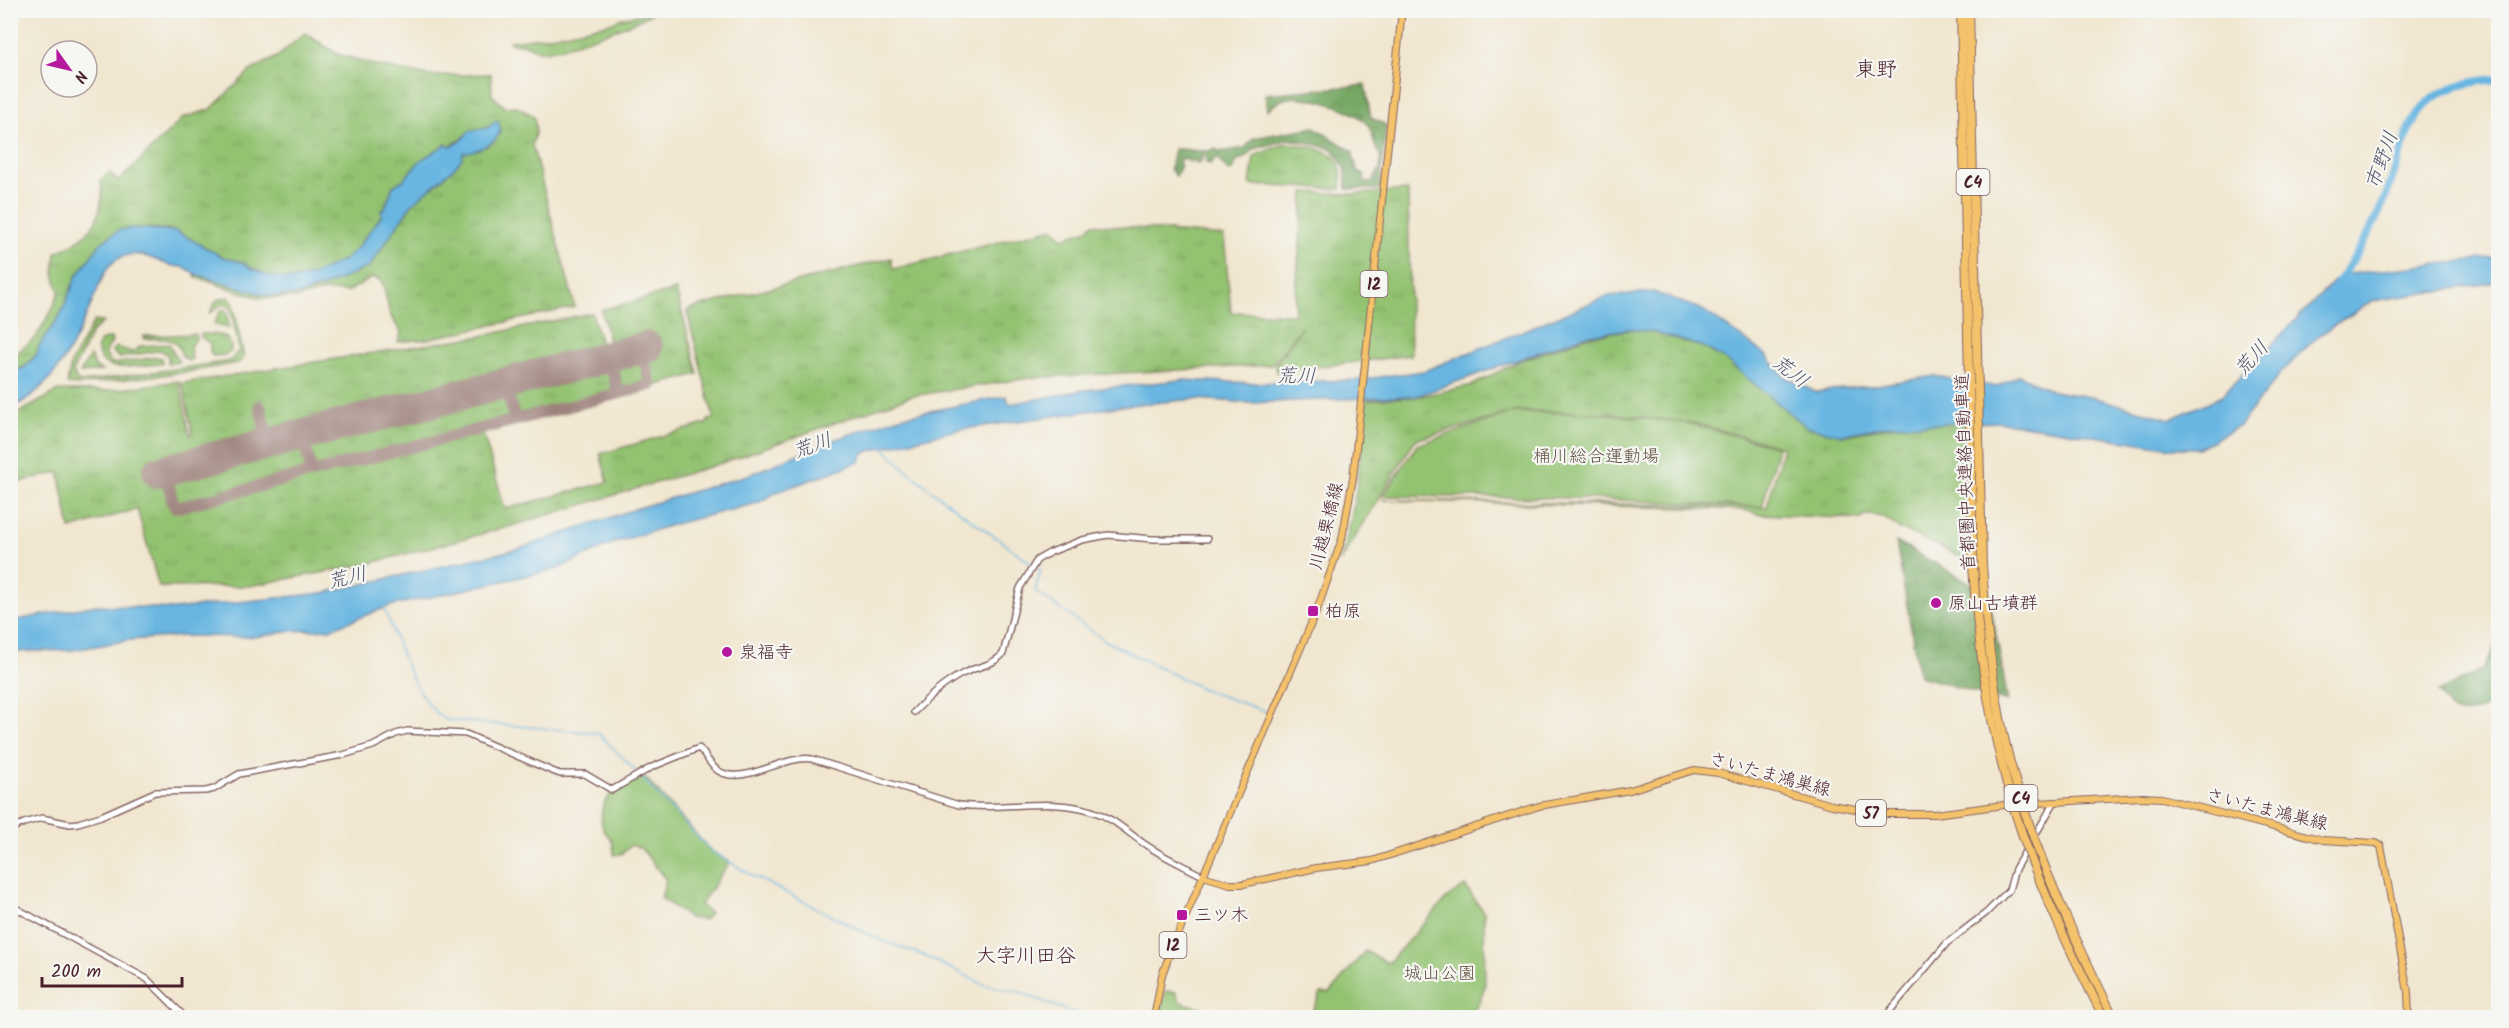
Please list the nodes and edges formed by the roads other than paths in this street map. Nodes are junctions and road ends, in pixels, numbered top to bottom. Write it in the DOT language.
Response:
graph roads {
  1 [pos="1402,10"];
  2 [pos="1961,10"];
  3 [pos="1969,10"];
  4 [pos="1207,539"];
  5 [pos="914,712"];
  6 [pos="2055,803"];
  7 [pos="10,829"];
  8 [pos="1203,876"];
  9 [pos="10,905"];
  10 [pos="2062,932"];
  11 [pos="186,1017"];
  12 [pos="1154,1017"];
  13 [pos="1884,1017"];
  14 [pos="2099,1017"];
  15 [pos="2104,1017"];
  16 [pos="2114,1017"];
  17 [pos="2409,1017"];
  1 -- 8 [label="main road, 川越栗橋線 / 12"];
  2 -- 10 [label="highway, 首都圏中央連絡自動車道 / C4, bridge"];
  3 -- 16 [label="highway, 首都圏中央連絡自動車道 / C4, bridge"];
  4 -- 5 [label="street"];
  6 -- 8 [label="main road, さいたま鴻巣線 / 57"];
  6 -- 13 [label="street"];
  6 -- 17 [label="main road, さいたま鴻巣線 / 57"];
  7 -- 8 [label="street"];
  8 -- 12 [label="main road, 川越栗橋線 / 12"];
  9 -- 11 [label="street"];
  10 -- 14 [label="highway, bridge"];
  10 -- 15 [label="highway, 首都圏中央連絡自動車道 / C4, bridge"];
}
